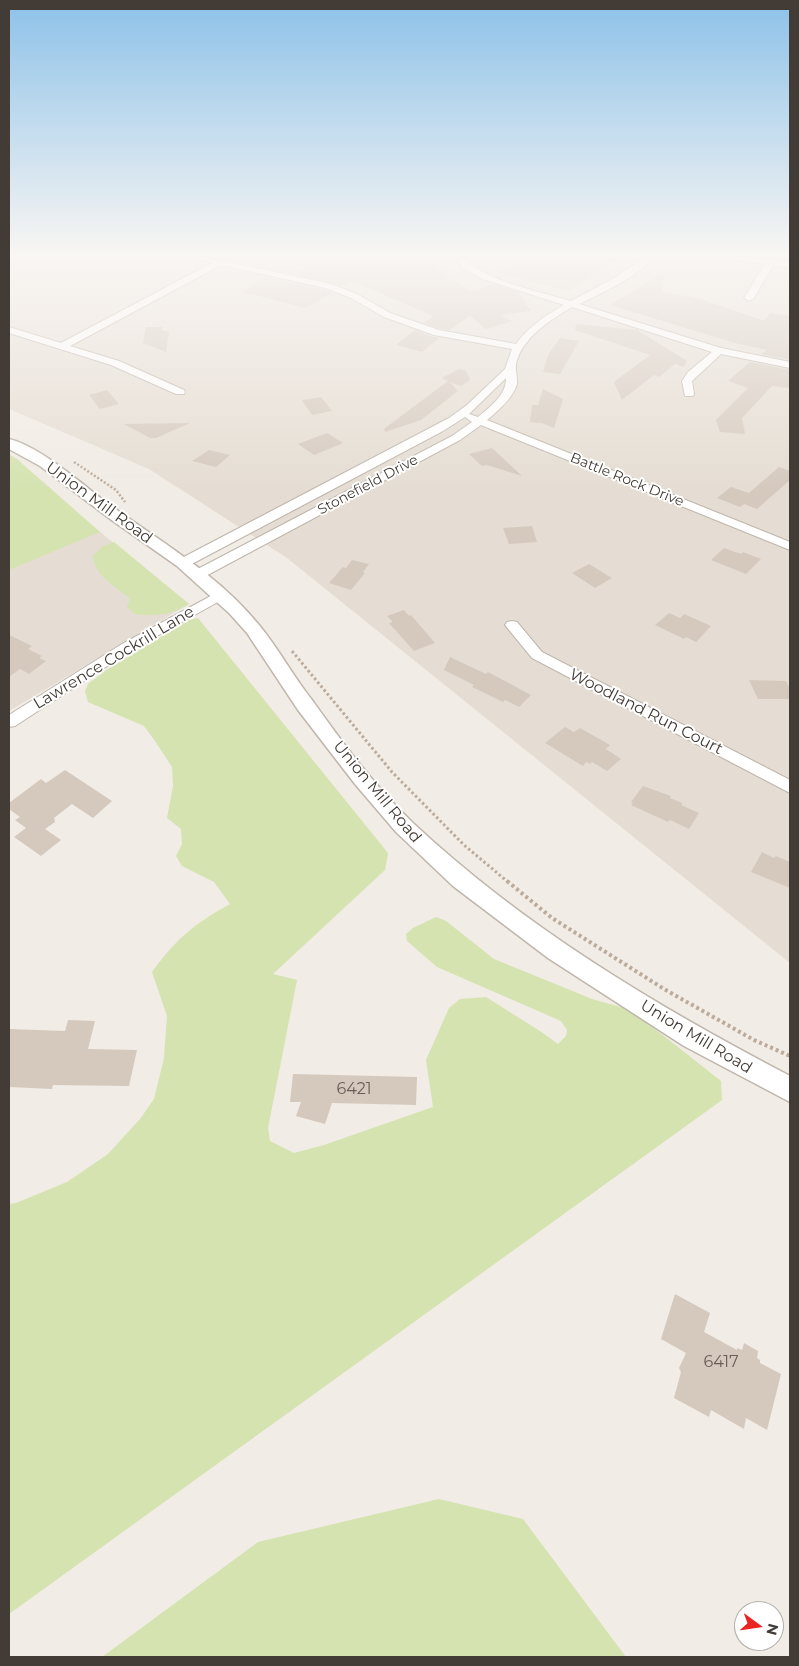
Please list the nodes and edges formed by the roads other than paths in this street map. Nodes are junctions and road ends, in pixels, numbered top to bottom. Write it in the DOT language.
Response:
graph roads {
  1 [pos="25,335"];
  2 [pos="84,335"];
  3 [pos="453,335"];
  4 [pos="530,335"];
  5 [pos="667,335"];
  6 [pos="63,346"];
  7 [pos="519,347"];
  8 [pos="719,351"];
  9 [pos="790,365"];
  10 [pos="510,370"];
  11 [pos="180,392"];
  12 [pos="689,394"];
  13 [pos="463,414"];
  14 [pos="480,420"];
  15 [pos="9,443"];
  16 [pos="790,546"];
  17 [pos="190,569"];
  18 [pos="220,595"];
  19 [pos="512,625"];
  20 [pos="9,722"];
  21 [pos="787,780"];
  22 [pos="790,1090"];
  1 -- 6 [label="street"];
  2 -- 6 [label="street"];
  3 -- 7 [label="street"];
  4 -- 7 [label="street, Stonefield Drive"];
  5 -- 8 [label="street"];
  6 -- 11 [label="street"];
  7 -- 10 [label="street, Stonefield Drive"];
  8 -- 9 [label="street"];
  8 -- 12 [label="street"];
  10 -- 13 [label="street, Stonefield Drive"];
  10 -- 14 [label="street, Stonefield Drive"];
  13 -- 14 [label="street, Battle Rock Drive"];
  13 -- 17 [label="street, Stonefield Drive"];
  14 -- 16 [label="street, Battle Rock Drive"];
  14 -- 17 [label="street, Stonefield Drive"];
  15 -- 17 [label="street, Union Mill Road"];
  17 -- 18 [label="street, Union Mill Road"];
  18 -- 20 [label="street, Lawrence Cockrill Lane"];
  18 -- 22 [label="street, Union Mill Road"];
  19 -- 21 [label="street, Woodland Run Court"];
}
